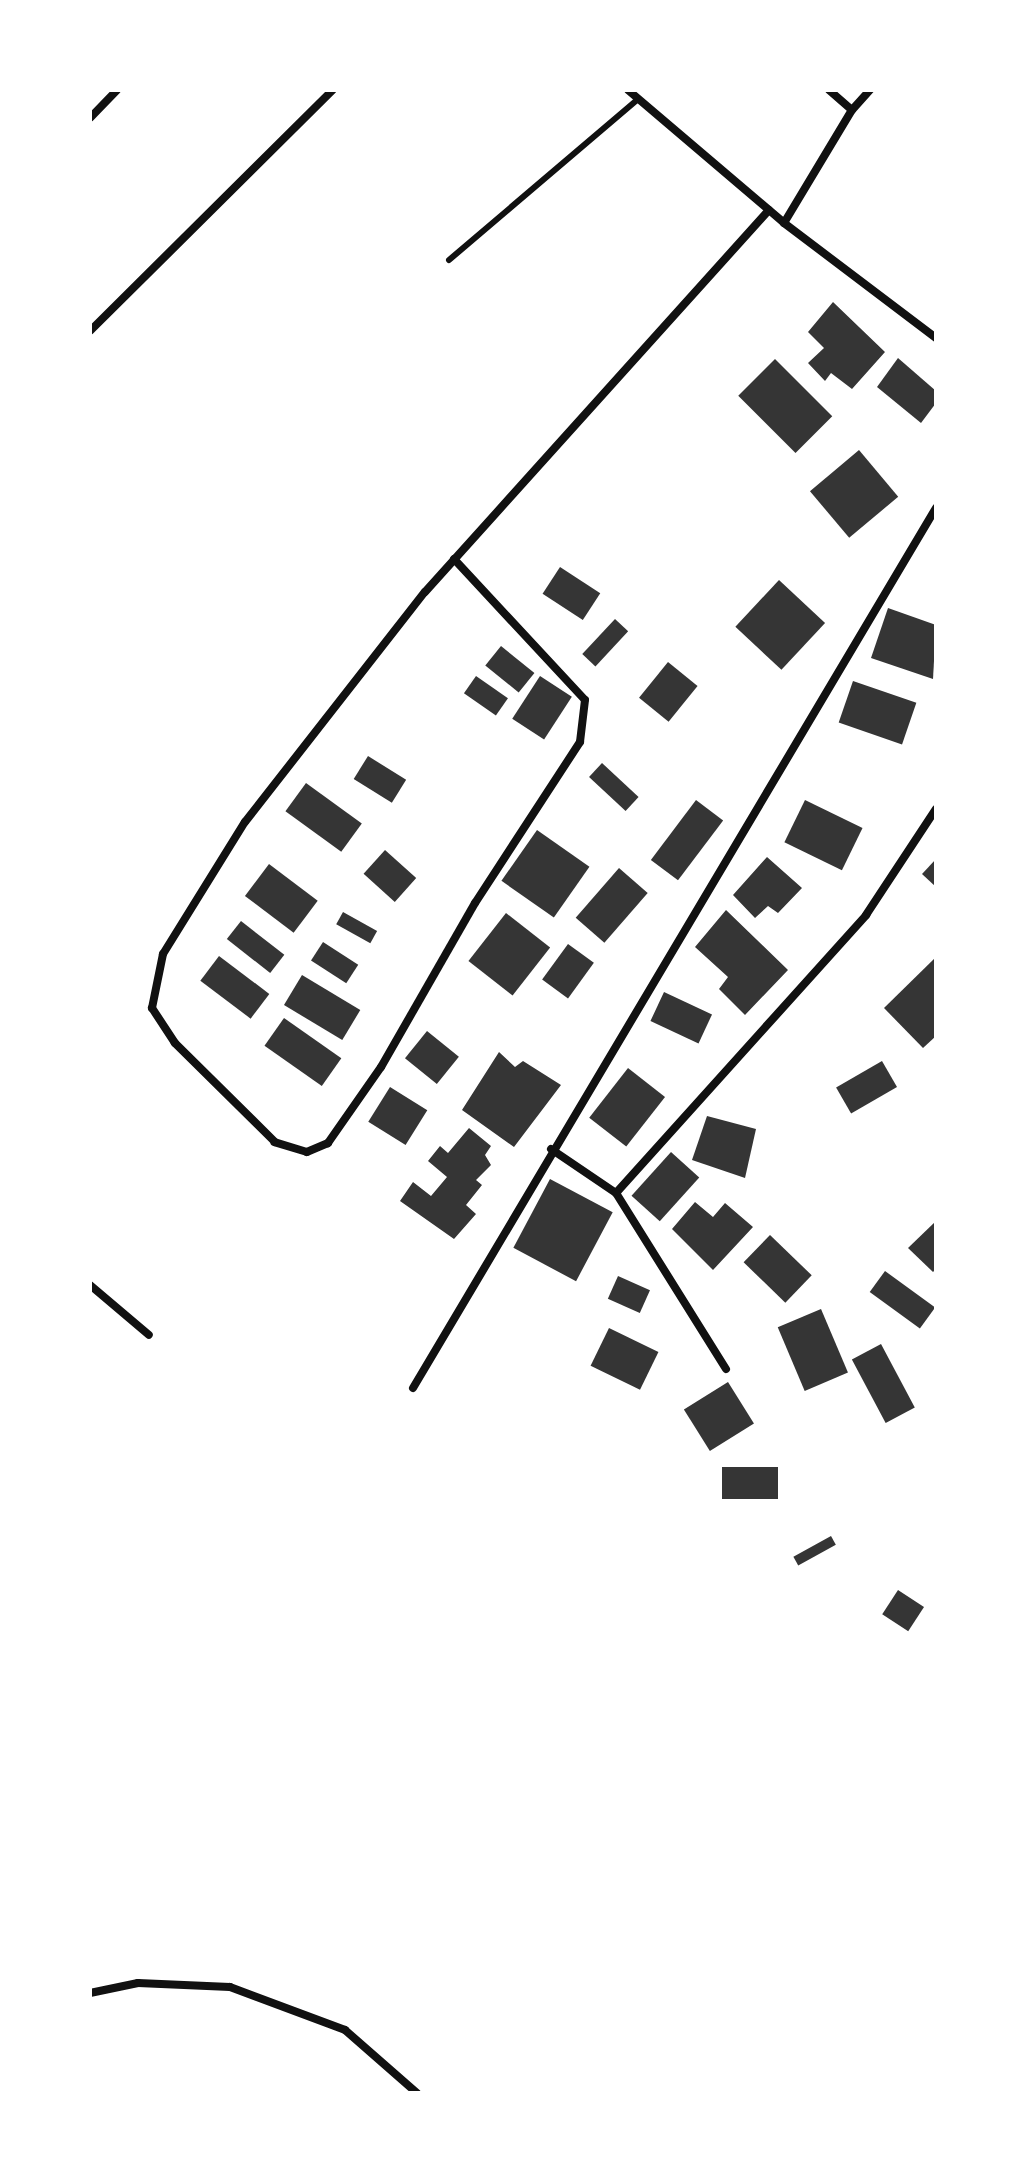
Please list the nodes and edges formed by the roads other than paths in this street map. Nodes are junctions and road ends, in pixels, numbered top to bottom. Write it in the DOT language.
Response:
graph roads {
  1 [pos="117,90"];
  2 [pos="333,90"];
  3 [pos="628,90"];
  4 [pos="829,90"];
  5 [pos="870,90"];
  6 [pos="638,99"];
  7 [pos="852,110"];
  8 [pos="90,118"];
  9 [pos="769,210"];
  10 [pos="784,223"];
  11 [pos="449,260"];
  12 [pos="90,331"];
  13 [pos="936,338"];
  14 [pos="936,508"];
  15 [pos="454,559"];
  16 [pos="936,809"];
  17 [pos="551,1149"];
  18 [pos="616,1193"];
  19 [pos="90,1285"];
  20 [pos="149,1335"];
  21 [pos="726,1369"];
  22 [pos="413,1388"];
  23 [pos="90,1993"];
  24 [pos="417,2093"];
  1 -- 8 [label="street"];
  2 -- 12 [label="street"];
  3 -- 6 [label="street"];
  4 -- 7 [label="street"];
  5 -- 7 [label="street"];
  6 -- 9 [label="street"];
  6 -- 11 [label="lane"];
  7 -- 10 [label="street"];
  9 -- 10 [label="street"];
  9 -- 15 [label="street"];
  10 -- 13 [label="street"];
  14 -- 17 [label="street"];
  15 -- 15 [label="street"];
  16 -- 18 [label="street"];
  17 -- 18 [label="street"];
  17 -- 22 [label="street"];
  18 -- 21 [label="street"];
  19 -- 20 [label="street"];
  23 -- 24 [label="street"];
}
